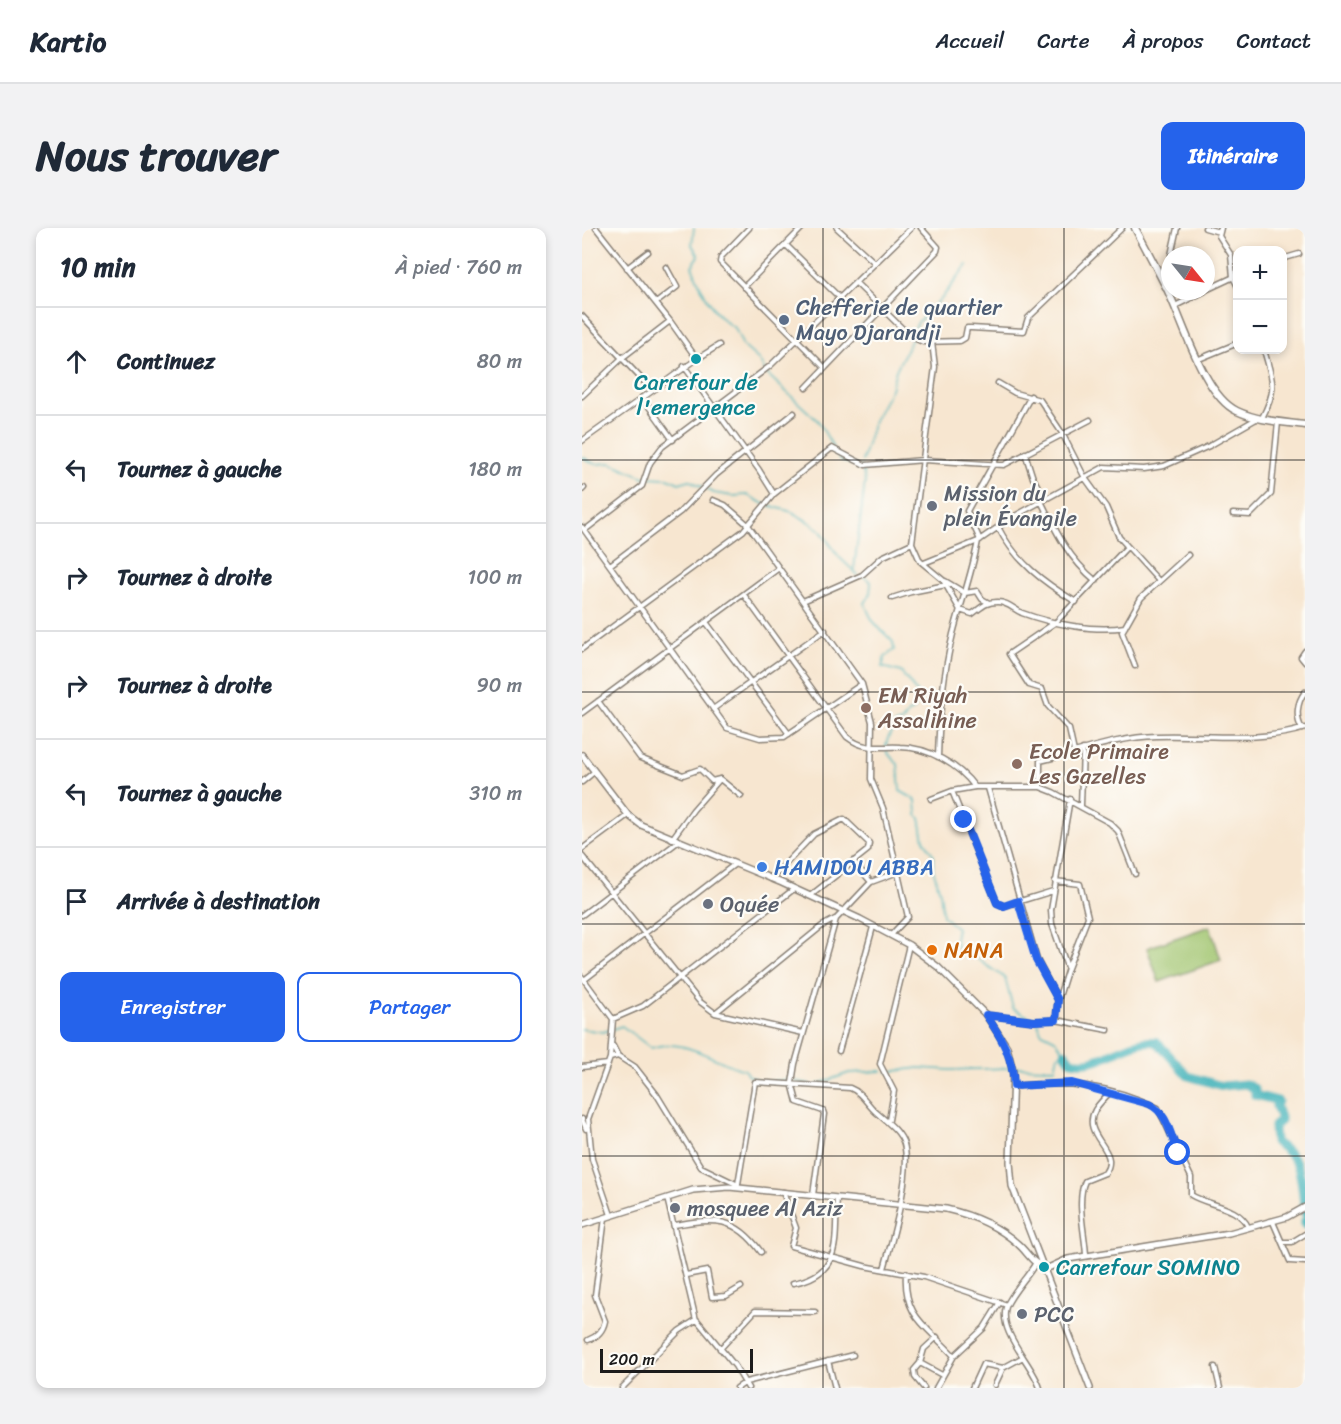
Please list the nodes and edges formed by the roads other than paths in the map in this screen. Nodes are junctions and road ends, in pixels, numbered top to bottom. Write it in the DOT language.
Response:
graph roads {
  1 [pos="596,228"];
  2 [pos="749,228"];
  3 [pos="802,228"];
  4 [pos="837,228"];
  5 [pos="911,228"];
  6 [pos="921,228"];
  7 [pos="1122,228"];
  8 [pos="1135,228"];
  9 [pos="1177,228"];
  10 [pos="1205,228"];
  11 [pos="1220,230"];
  12 [pos="786,245"];
  13 [pos="1173,246"];
  14 [pos="648,252"];
  15 [pos="1299,254"];
  16 [pos="1287,258"];
  17 [pos="1233,262"];
  18 [pos="875,263"];
  19 [pos="666,267"];
  20 [pos="627,268"];
  21 [pos="1161,277"];
  22 [pos="1233,277"];
  23 [pos="856,283"];
  24 [pos="1215,286"];
  25 [pos="744,287"];
  26 [pos="840,298"];
  27 [pos="1172,300"];
  28 [pos="1187,300"];
  29 [pos="656,303"];
  30 [pos="1175,306"];
  31 [pos="882,308"];
  32 [pos="582,316"];
  33 [pos="670,321"];
  34 [pos="796,341"];
  35 [pos="932,342"];
  36 [pos="719,345"];
  37 [pos="1233,345"];
  38 [pos="1264,354"];
  39 [pos="622,358"];
  40 [pos="696,359"];
  41 [pos="1199,359"];
  42 [pos="684,366"];
  43 [pos="825,368"];
  44 [pos="998,383"];
  45 [pos="806,388"];
  46 [pos="652,390"];
  47 [pos="582,396"];
  48 [pos="1031,396"];
  49 [pos="642,397"];
  50 [pos="715,409"];
  51 [pos="794,413"];
  52 [pos="1260,418"];
  53 [pos="1090,420"];
  54 [pos="1278,422"];
  55 [pos="1305,425"];
  56 [pos="1062,433"];
  57 [pos="673,440"];
  58 [pos="582,441"];
  59 [pos="746,452"];
  60 [pos="1025,453"];
  61 [pos="924,460"];
  62 [pos="995,464"];
  63 [pos="1085,478"];
  64 [pos="774,494"];
  65 [pos="713,500"];
  66 [pos="1043,500"];
  67 [pos="1233,514"];
  68 [pos="748,525"];
  69 [pos="998,527"];
  70 [pos="583,528"];
  71 [pos="979,540"];
  72 [pos="912,543"];
  73 [pos="1127,547"];
  74 [pos="1188,555"];
  75 [pos="924,563"];
  76 [pos="610,565"];
  77 [pos="779,568"];
  78 [pos="944,580"];
  79 [pos="1158,580"];
  80 [pos="1096,581"];
  81 [pos="946,585"];
  82 [pos="965,593"];
  83 [pos="744,595"];
  84 [pos="892,598"];
  85 [pos="803,601"];
  86 [pos="1076,602"];
  87 [pos="989,603"];
  88 [pos="641,607"];
  89 [pos="960,610"];
  90 [pos="706,622"];
  91 [pos="1056,622"];
  92 [pos="1125,627"];
  93 [pos="825,630"];
  94 [pos="669,648"];
  95 [pos="582,649"];
  96 [pos="1305,651"];
  97 [pos="788,656"];
  98 [pos="1305,662"];
  99 [pos="1135,666"];
  100 [pos="751,682"];
  101 [pos="862,684"];
  102 [pos="1305,692"];
  103 [pos="598,701"];
  104 [pos="827,706"];
  105 [pos="713,709"];
  106 [pos="582,713"];
  107 [pos="1304,728"];
  108 [pos="789,734"];
  109 [pos="874,749"];
  110 [pos="1083,749"];
  111 [pos="1074,752"];
  112 [pos="582,756"];
  113 [pos="938,757"];
  114 [pos="594,772"];
  115 [pos="720,780"];
  116 [pos="582,782"];
  117 [pos="975,787"];
  118 [pos="988,788"];
  119 [pos="1040,788"];
  120 [pos="952,791"];
  121 [pos="741,796"];
  122 [pos="931,800"];
  123 [pos="1070,800"];
  124 [pos="1081,805"];
  125 [pos="628,815"];
  126 [pos="672,839"];
  127 [pos="679,841"];
  128 [pos="582,849"];
  129 [pos="582,856"];
  130 [pos="853,861"];
  131 [pos="735,864"];
  132 [pos="898,872"];
  133 [pos="1135,874"];
  134 [pos="771,879"];
  135 [pos="1055,881"];
  136 [pos="871,882"];
  137 [pos="794,889"];
  138 [pos="1053,891"];
  139 [pos="611,892"];
  140 [pos="810,896"];
  141 [pos="1018,901"];
  142 [pos="842,911"];
  143 [pos="582,915"];
  144 [pos="836,919"];
  145 [pos="873,927"];
  146 [pos="645,934"];
  147 [pos="890,935"];
  148 [pos="909,945"];
  149 [pos="1068,968"];
  150 [pos="678,977"];
  151 [pos="583,979"];
  152 [pos="1058,1000"];
  153 [pos="715,1013"];
  154 [pos="986,1015"];
  155 [pos="613,1020"];
  156 [pos="1056,1020"];
  157 [pos="1108,1030"];
  158 [pos="803,1033"];
  159 [pos="612,1045"];
  160 [pos="840,1051"];
  161 [pos="618,1056"];
  162 [pos="610,1058"];
  163 [pos="608,1064"];
  164 [pos="582,1067"];
  165 [pos="792,1081"];
  166 [pos="1014,1086"];
  167 [pos="1110,1092"];
  168 [pos="582,1119"];
  169 [pos="889,1120"];
  170 [pos="588,1133"];
  171 [pos="738,1186"];
  172 [pos="783,1192"];
  173 [pos="813,1195"];
  174 [pos="667,1197"];
  175 [pos="837,1198"];
  176 [pos="901,1206"];
  177 [pos="1305,1207"];
  178 [pos="608,1216"];
  179 [pos="1272,1222"];
  180 [pos="582,1225"];
  181 [pos="674,1226"];
  182 [pos="1248,1228"];
  183 [pos="1305,1234"];
  184 [pos="1283,1242"];
  185 [pos="760,1252"];
  186 [pos="1086,1256"];
  187 [pos="833,1258"];
  188 [pos="1305,1262"];
  189 [pos="1035,1264"];
  190 [pos="884,1269"];
  191 [pos="1046,1269"];
  192 [pos="906,1273"];
  193 [pos="686,1275"];
  194 [pos="793,1283"];
  195 [pos="741,1287"];
  196 [pos="1000,1302"];
  197 [pos="1007,1305"];
  198 [pos="815,1312"];
  199 [pos="696,1320"];
  200 [pos="937,1337"];
  201 [pos="588,1340"];
  202 [pos="720,1349"];
  203 [pos="853,1355"];
  204 [pos="954,1356"];
  205 [pos="1023,1358"];
  206 [pos="828,1361"];
  207 [pos="920,1363"];
  208 [pos="1215,1367"];
  209 [pos="1003,1368"];
  210 [pos="942,1375"];
  211 [pos="746,1382"];
  212 [pos="995,1385"];
  213 [pos="622,1388"];
  214 [pos="737,1388"];
  215 [pos="748,1388"];
  216 [pos="835,1388"];
  217 [pos="924,1388"];
  218 [pos="936,1388"];
  219 [pos="972,1388"];
  220 [pos="1040,1388"];
  221 [pos="1090,1388"];
  222 [pos="1220,1388"];
  1 -- 20 [label="street"];
  2 -- 25 [label="street"];
  3 -- 12 [label="street"];
  4 -- 18 [label="street"];
  5 -- 18 [label="street"];
  6 -- 31 [label="street"];
  7 -- 35 [label="street"];
  8 -- 21 [label="main road"];
  9 -- 13 [label="street"];
  10 -- 11 [label="street"];
  11 -- 17 [label="street"];
  12 -- 25 [label="street"];
  12 -- 26 [label="street"];
  14 -- 20 [label="street"];
  15 -- 16 [label="street"];
  18 -- 23 [label="street"];
  19 -- 29 [label="street"];
  20 -- 29 [label="street"];
  22 -- 24 [label="street"];
  23 -- 26 [label="street"];
  23 -- 31 [label="street"];
  25 -- 34 [label="street"];
  26 -- 34 [label="street"];
  27 -- 30 [label="main road"];
  28 -- 30 [label="street"];
  29 -- 33 [label="street"];
  30 -- 41 [label="main road"];
  31 -- 35 [label="street"];
  31 -- 43 [label="street"];
  32 -- 39 [label="street"];
  33 -- 39 [label="street"];
  33 -- 40 [label="street"];
  34 -- 43 [label="street"];
  34 -- 50 [label="street"];
  35 -- 61 [label="street"];
  36 -- 40 [label="street"];
  37 -- 41 [label="street"];
  38 -- 52 [label="street"];
  39 -- 46 [label="street"];
  39 -- 47 [label="street"];
  40 -- 42 [label="street"];
  41 -- 52 [label="main road"];
  42 -- 46 [label="street"];
  42 -- 50 [label="street"];
  43 -- 45 [label="street"];
  44 -- 48 [label="street"];
  46 -- 49 [label="street"];
  48 -- 56 [label="street"];
  48 -- 62 [label="street"];
  49 -- 57 [label="street"];
  49 -- 58 [label="street"];
  50 -- 57 [label="street"];
  50 -- 59 [label="street"];
  51 -- 59 [label="street"];
  52 -- 54 [label="main road"];
  52 -- 63 [label="street"];
  53 -- 56 [label="street"];
  54 -- 55 [label="main road"];
  54 -- 67 [label="street"];
  56 -- 60 [label="street"];
  56 -- 63 [label="street"];
  57 -- 70 [label="street"];
  59 -- 64 [label="street"];
  59 -- 76 [label="street"];
  60 -- 62 [label="street"];
  60 -- 66 [label="street"];
  61 -- 62 [label="street"];
  61 -- 64 [label="street"];
  61 -- 72 [label="street"];
  62 -- 71 [label="street"];
  63 -- 66 [label="street"];
  63 -- 73 [label="street"];
  64 -- 68 [label="street"];
  65 -- 68 [label="street"];
  66 -- 69 [label="street"];
  66 -- 80 [label="street"];
  68 -- 77 [label="street"];
  68 -- 88 [label="street"];
  69 -- 71 [label="street"];
  69 -- 86 [label="street"];
  70 -- 76 [label="street"];
  71 -- 75 [label="street"];
  71 -- 82 [label="street"];
  72 -- 75 [label="street"];
  72 -- 85 [label="street"];
  73 -- 79 [label="street"];
  73 -- 80 [label="street"];
  74 -- 79 [label="street"];
  75 -- 78 [label="street"];
  76 -- 88 [label="street"];
  77 -- 83 [label="street"];
  77 -- 85 [label="street"];
  78 -- 81 [label="street"];
  78 -- 82 [label="street"];
  79 -- 92 [label="street"];
  80 -- 86 [label="street"];
  81 -- 84 [label="street"];
  81 -- 89 [label="street"];
  82 -- 87 [label="street"];
  82 -- 89 [label="street"];
  83 -- 90 [label="street"];
  83 -- 97 [label="street"];
  85 -- 93 [label="street"];
  86 -- 91 [label="street"];
  87 -- 89 [label="street"];
  87 -- 91 [label="street"];
  88 -- 94 [label="street"];
  88 -- 95 [label="street"];
  89 -- 113 [label="street"];
  90 -- 94 [label="street"];
  90 -- 100 [label="street"];
  91 -- 92 [label="street"];
  91 -- 111 [label="street"];
  92 -- 99 [label="street"];
  93 -- 97 [label="street"];
  93 -- 101 [label="street"];
  94 -- 103 [label="street"];
  94 -- 105 [label="street"];
  96 -- 98 [label="street"];
  97 -- 100 [label="street"];
  97 -- 104 [label="street"];
  100 -- 105 [label="street"];
  100 -- 108 [label="street"];
  101 -- 104 [label="street"];
  101 -- 109 [label="street"];
  102 -- 107 [label="street"];
  103 -- 106 [label="street"];
  103 -- 115 [label="street"];
  104 -- 108 [label="street"];
  104 -- 109 [label="street"];
  105 -- 108 [label="street"];
  107 -- 110 [label="street"];
  109 -- 113 [label="street"];
  109 -- 132 [label="street"];
  110 -- 111 [label="street"];
  110 -- 124 [label="street"];
  111 -- 119 [label="street"];
  112 -- 114 [label="street"];
  113 -- 117 [label="street"];
  114 -- 116 [label="street"];
  114 -- 125 [label="street"];
  115 -- 121 [label="street"];
  115 -- 126 [label="street"];
  117 -- 118 [label="street"];
  117 -- 120 [label="street"];
  118 -- 119 [label="street"];
  118 -- 141 [label="street"];
  119 -- 123 [label="street"];
  120 -- 122 [label="street"];
  120 -- 141 [label="street"];
  123 -- 124 [label="street"];
  123 -- 135 [label="street"];
  124 -- 133 [label="street"];
  125 -- 126 [label="street"];
  125 -- 128 [label="street"];
  126 -- 127 [label="street"];
  127 -- 131 [label="street"];
  127 -- 139 [label="street"];
  129 -- 139 [label="street"];
  130 -- 134 [label="street"];
  130 -- 136 [label="street"];
  130 -- 140 [label="street"];
  131 -- 134 [label="street"];
  131 -- 146 [label="street"];
  132 -- 136 [label="street"];
  132 -- 147 [label="street"];
  134 -- 137 [label="street"];
  135 -- 138 [label="street"];
  135 -- 149 [label="street"];
  136 -- 142 [label="street"];
  137 -- 140 [label="street"];
  137 -- 150 [label="street"];
  138 -- 141 [label="street"];
  138 -- 149 [label="street"];
  139 -- 143 [label="street"];
  139 -- 146 [label="street"];
  140 -- 142 [label="street"];
  141 -- 152 [label="street"];
  142 -- 144 [label="street"];
  142 -- 145 [label="street"];
  144 -- 153 [label="street"];
  144 -- 158 [label="street"];
  145 -- 147 [label="street"];
  145 -- 160 [label="street"];
  146 -- 150 [label="street"];
  146 -- 151 [label="street"];
  147 -- 148 [label="street"];
  148 -- 154 [label="street"];
  148 -- 169 [label="street"];
  149 -- 152 [label="street"];
  150 -- 153 [label="street"];
  150 -- 155 [label="street"];
  151 -- 155 [label="street"];
  152 -- 156 [label="street"];
  153 -- 158 [label="street"];
  154 -- 156 [label="street"];
  154 -- 166 [label="street"];
  155 -- 159 [label="street"];
  156 -- 157 [label="street"];
  158 -- 165 [label="street"];
  159 -- 161 [label="street"];
  159 -- 162 [label="street"];
  161 -- 162 [label="street"];
  161 -- 171 [label="street"];
  162 -- 163 [label="street"];
  163 -- 164 [label="street"];
  163 -- 170 [label="street"];
  165 -- 169 [label="street"];
  165 -- 171 [label="street"];
  165 -- 173 [label="street"];
  166 -- 167 [label="street"];
  166 -- 191 [label="street"];
  167 -- 182 [label="street"];
  167 -- 186 [label="street"];
  168 -- 170 [label="street"];
  169 -- 176 [label="street"];
  170 -- 178 [label="street"];
  171 -- 172 [label="street"];
  171 -- 174 [label="street"];
  172 -- 173 [label="street"];
  172 -- 187 [label="street"];
  173 -- 175 [label="street"];
  174 -- 178 [label="street"];
  174 -- 181 [label="street"];
  175 -- 176 [label="street"];
  175 -- 187 [label="street"];
  176 -- 189 [label="street"];
  176 -- 190 [label="street"];
  177 -- 179 [label="street"];
  178 -- 180 [label="street"];
  178 -- 201 [label="street"];
  179 -- 182 [label="street"];
  179 -- 184 [label="street"];
  181 -- 185 [label="street"];
  181 -- 193 [label="street"];
  182 -- 186 [label="street"];
  183 -- 184 [label="street"];
  184 -- 188 [label="street"];
  186 -- 191 [label="street"];
  187 -- 190 [label="street"];
  187 -- 194 [label="street"];
  189 -- 191 [label="street"];
  189 -- 197 [label="street"];
  190 -- 192 [label="street"];
  191 -- 221 [label="street"];
  192 -- 196 [label="street"];
  192 -- 200 [label="street"];
  193 -- 195 [label="street"];
  193 -- 199 [label="street"];
  196 -- 197 [label="street"];
  196 -- 204 [label="street"];
  197 -- 205 [label="street"];
  198 -- 202 [label="street"];
  199 -- 202 [label="street"];
  199 -- 213 [label="street"];
  200 -- 204 [label="street"];
  200 -- 207 [label="street"];
  202 -- 211 [label="street"];
  203 -- 206 [label="street"];
  204 -- 210 [label="street"];
  205 -- 209 [label="street"];
  205 -- 220 [label="street"];
  206 -- 211 [label="street"];
  206 -- 216 [label="street"];
  207 -- 210 [label="street"];
  207 -- 217 [label="street"];
  208 -- 222 [label="street"];
  209 -- 212 [label="street"];
  209 -- 219 [label="street"];
  210 -- 218 [label="street"];
  211 -- 214 [label="street"];
  211 -- 215 [label="street"];
}
